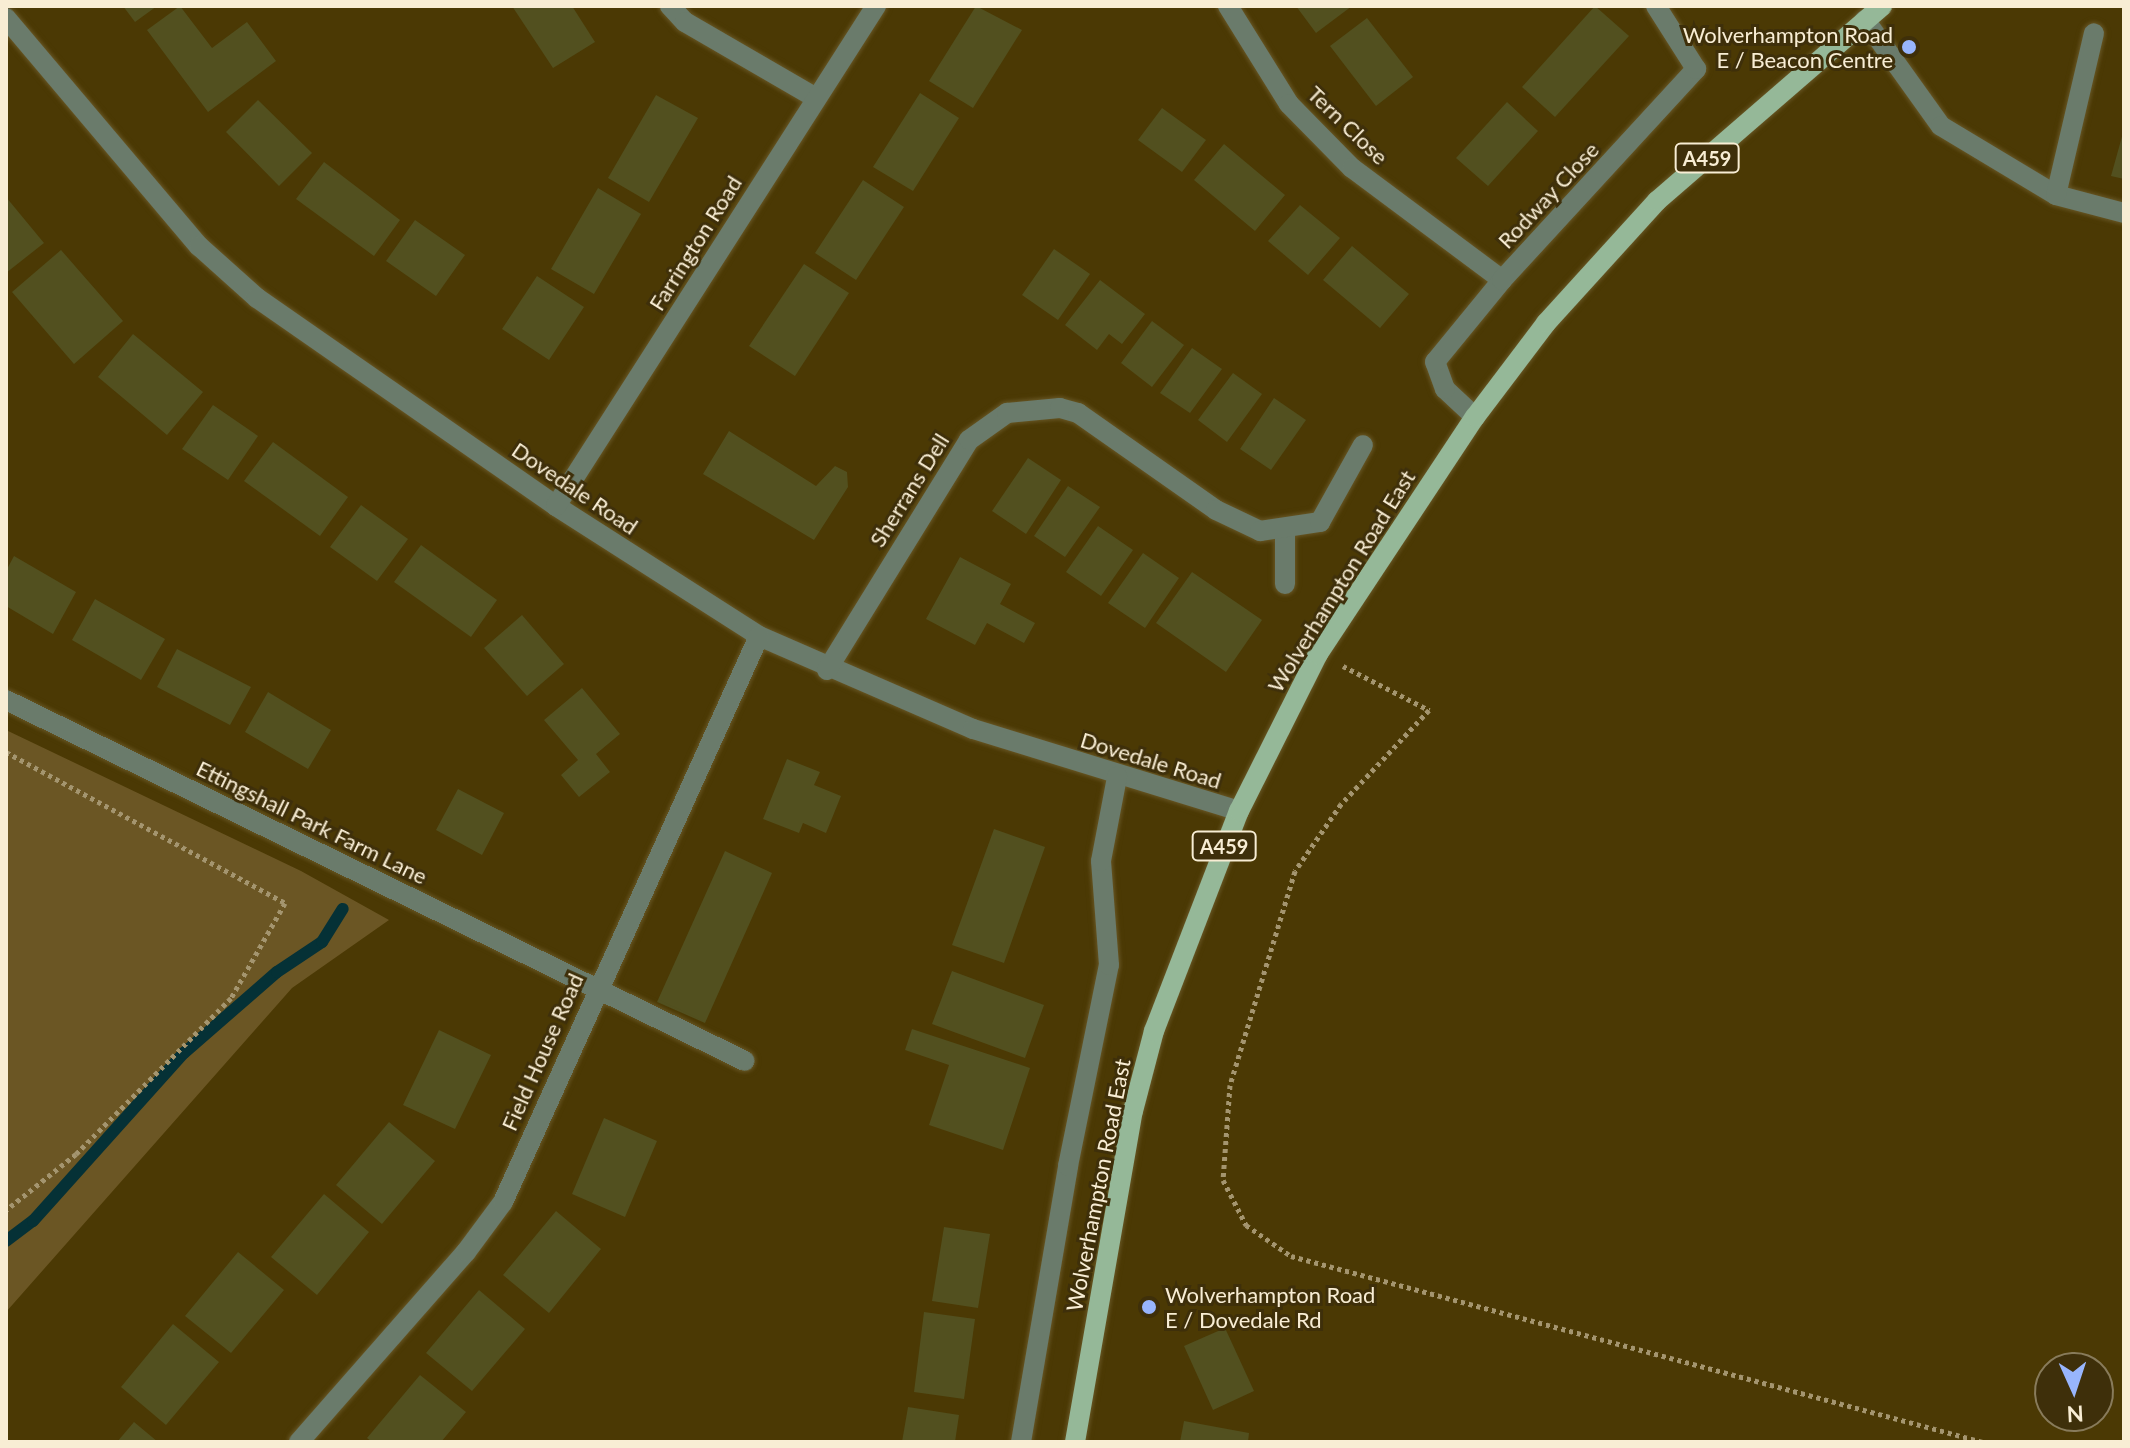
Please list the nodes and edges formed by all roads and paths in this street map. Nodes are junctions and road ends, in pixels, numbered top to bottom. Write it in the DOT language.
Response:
graph roads {
  1 [pos="670,6"];
  2 [pos="876,6"];
  3 [pos="1228,6"];
  4 [pos="1656,6"];
  5 [pos="1882,6"];
  6 [pos="6,18"];
  7 [pos="1865,20"];
  8 [pos="2094,33"];
  9 [pos="816,98"];
  10 [pos="2056,195"];
  11 [pos="2124,213"];
  12 [pos="1502,280"];
  13 [pos="1475,417"];
  14 [pos="1363,445"];
  15 [pos="556,506"];
  16 [pos="1285,530"];
  17 [pos="1285,584"];
  18 [pos="759,636"];
  19 [pos="1318,654"];
  20 [pos="827,670"];
  21 [pos="6,700"];
  22 [pos="6,752"];
  23 [pos="1117,777"];
  24 [pos="1239,811"];
  25 [pos="598,987"];
  26 [pos="745,1061"];
  27 [pos="6,1210"];
  28 [pos="299,1442"];
  29 [pos="1021,1442"];
  30 [pos="1075,1442"];
  31 [pos="1983,1442"];
  1 -- 9 [label="street"];
  2 -- 9 [label="street, Farrington Road"];
  3 -- 12 [label="street, Tern Close"];
  4 -- 12 [label="street, Rodway Close"];
  5 -- 7 [label="main road, A459"];
  6 -- 15 [label="street, Dovedale Road"];
  7 -- 10 [label="street"];
  7 -- 13 [label="main road, Wolverhampton Road East / A459"];
  8 -- 10 [label="street"];
  9 -- 15 [label="street, Farrington Road"];
  10 -- 11 [label="street"];
  12 -- 13 [label="street, Rodway Close"];
  13 -- 19 [label="main road, Wolverhampton Road East / A459"];
  14 -- 16 [label="street, Sherrans Dell"];
  15 -- 18 [label="street, Dovedale Road"];
  16 -- 17 [label="street"];
  16 -- 20 [label="street, Sherrans Dell"];
  18 -- 20 [label="street, Dovedale Road"];
  18 -- 25 [label="street, Field House Road"];
  19 -- 24 [label="main road, Wolverhampton Road East / A459"];
  19 -- 31 [label="path"];
  20 -- 23 [label="street, Dovedale Road"];
  21 -- 25 [label="street, Ettingshall Park Farm Lane"];
  22 -- 27 [label="path"];
  23 -- 24 [label="street, Dovedale Road"];
  23 -- 29 [label="street, Wolverhampton Road East"];
  24 -- 30 [label="main road, Wolverhampton Road East / A459"];
  25 -- 26 [label="street, Ettingshall Park Farm Lane"];
  25 -- 28 [label="street, Field House Road"];
}
